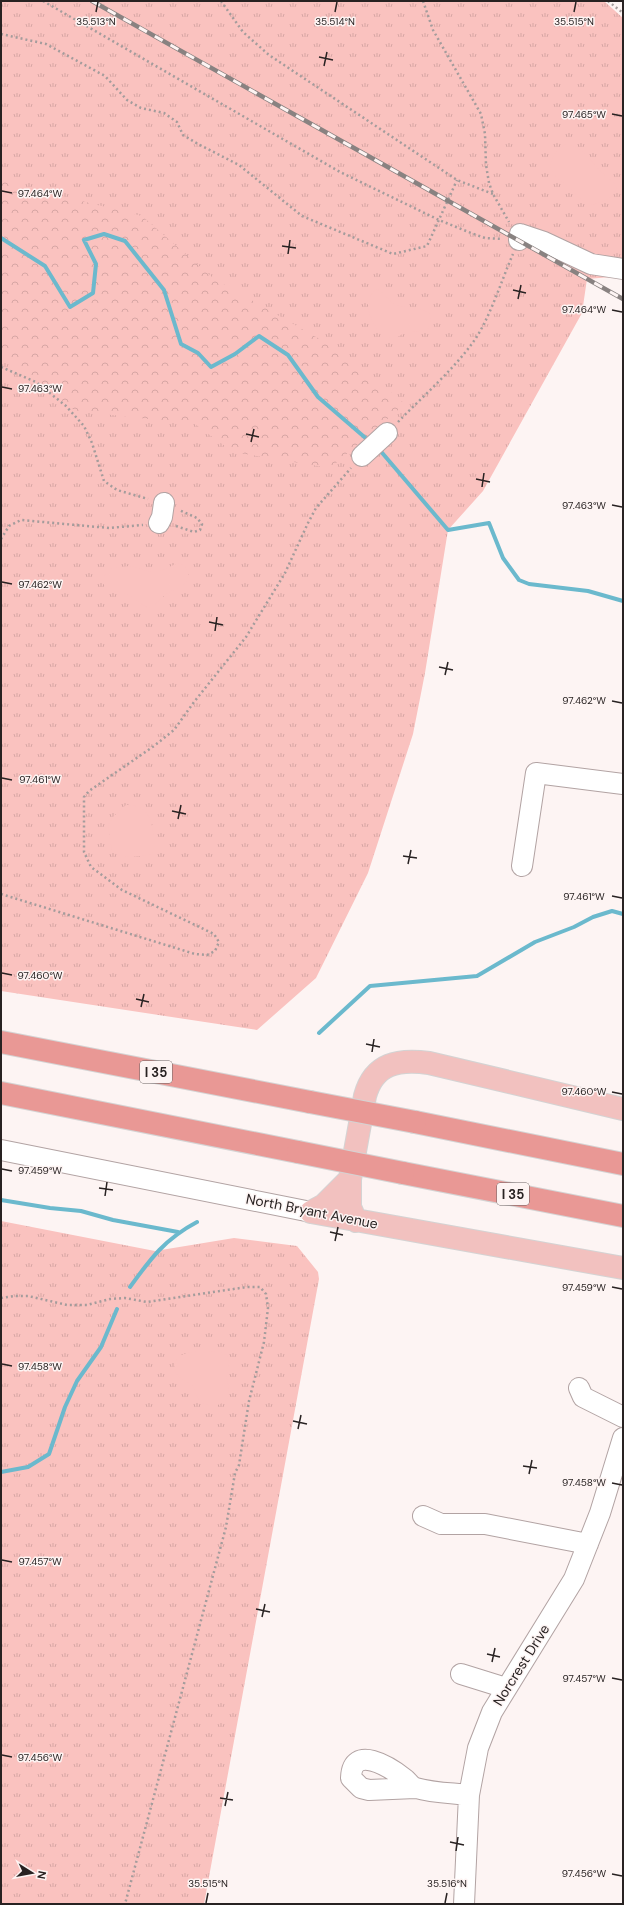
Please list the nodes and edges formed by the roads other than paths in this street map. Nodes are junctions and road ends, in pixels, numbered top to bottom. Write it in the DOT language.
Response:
graph roads {
  1 [pos="519,237"];
  2 [pos="623,269"];
  3 [pos="387,433"];
  4 [pos="362,456"];
  5 [pos="164,503"];
  6 [pos="158,523"];
  7 [pos="623,784"];
  8 [pos="522,866"];
  9 [pos="1,1042"];
  10 [pos="1,1093"];
  11 [pos="623,1109"];
  12 [pos="1,1150"];
  13 [pos="623,1164"];
  14 [pos="350,1179"];
  15 [pos="311,1212"];
  16 [pos="623,1216"];
  17 [pos="356,1220"];
  18 [pos="623,1268"];
  19 [pos="579,1388"];
  20 [pos="623,1417"];
  21 [pos="623,1438"];
  22 [pos="423,1516"];
  23 [pos="588,1544"];
  24 [pos="461,1674"];
  25 [pos="506,1688"];
  26 [pos="415,1788"];
  27 [pos="469,1795"];
  28 [pos="464,1904"];
  1 -- 2 [label="street"];
  3 -- 4 [label="street"];
  5 -- 6 [label="street"];
  7 -- 8 [label="street"];
  9 -- 13 [label="highway, I 35, bridge"];
  10 -- 16 [label="highway, I 35, bridge"];
  11 -- 14 [label="main road"];
  12 -- 15 [label="street, North Bryant Avenue"];
  14 -- 15 [label="main road"];
  14 -- 17 [label="main road"];
  15 -- 17 [label="main road, North Bryant Avenue"];
  17 -- 18 [label="main road, North Bryant Avenue"];
  19 -- 20 [label="street"];
  21 -- 23 [label="street, Norcrest Drive"];
  22 -- 23 [label="street"];
  23 -- 25 [label="street, Norcrest Drive"];
  24 -- 25 [label="street"];
  25 -- 27 [label="street, Norcrest Drive"];
  26 -- 27 [label="street"];
  27 -- 28 [label="street, Norcrest Drive"];
}
